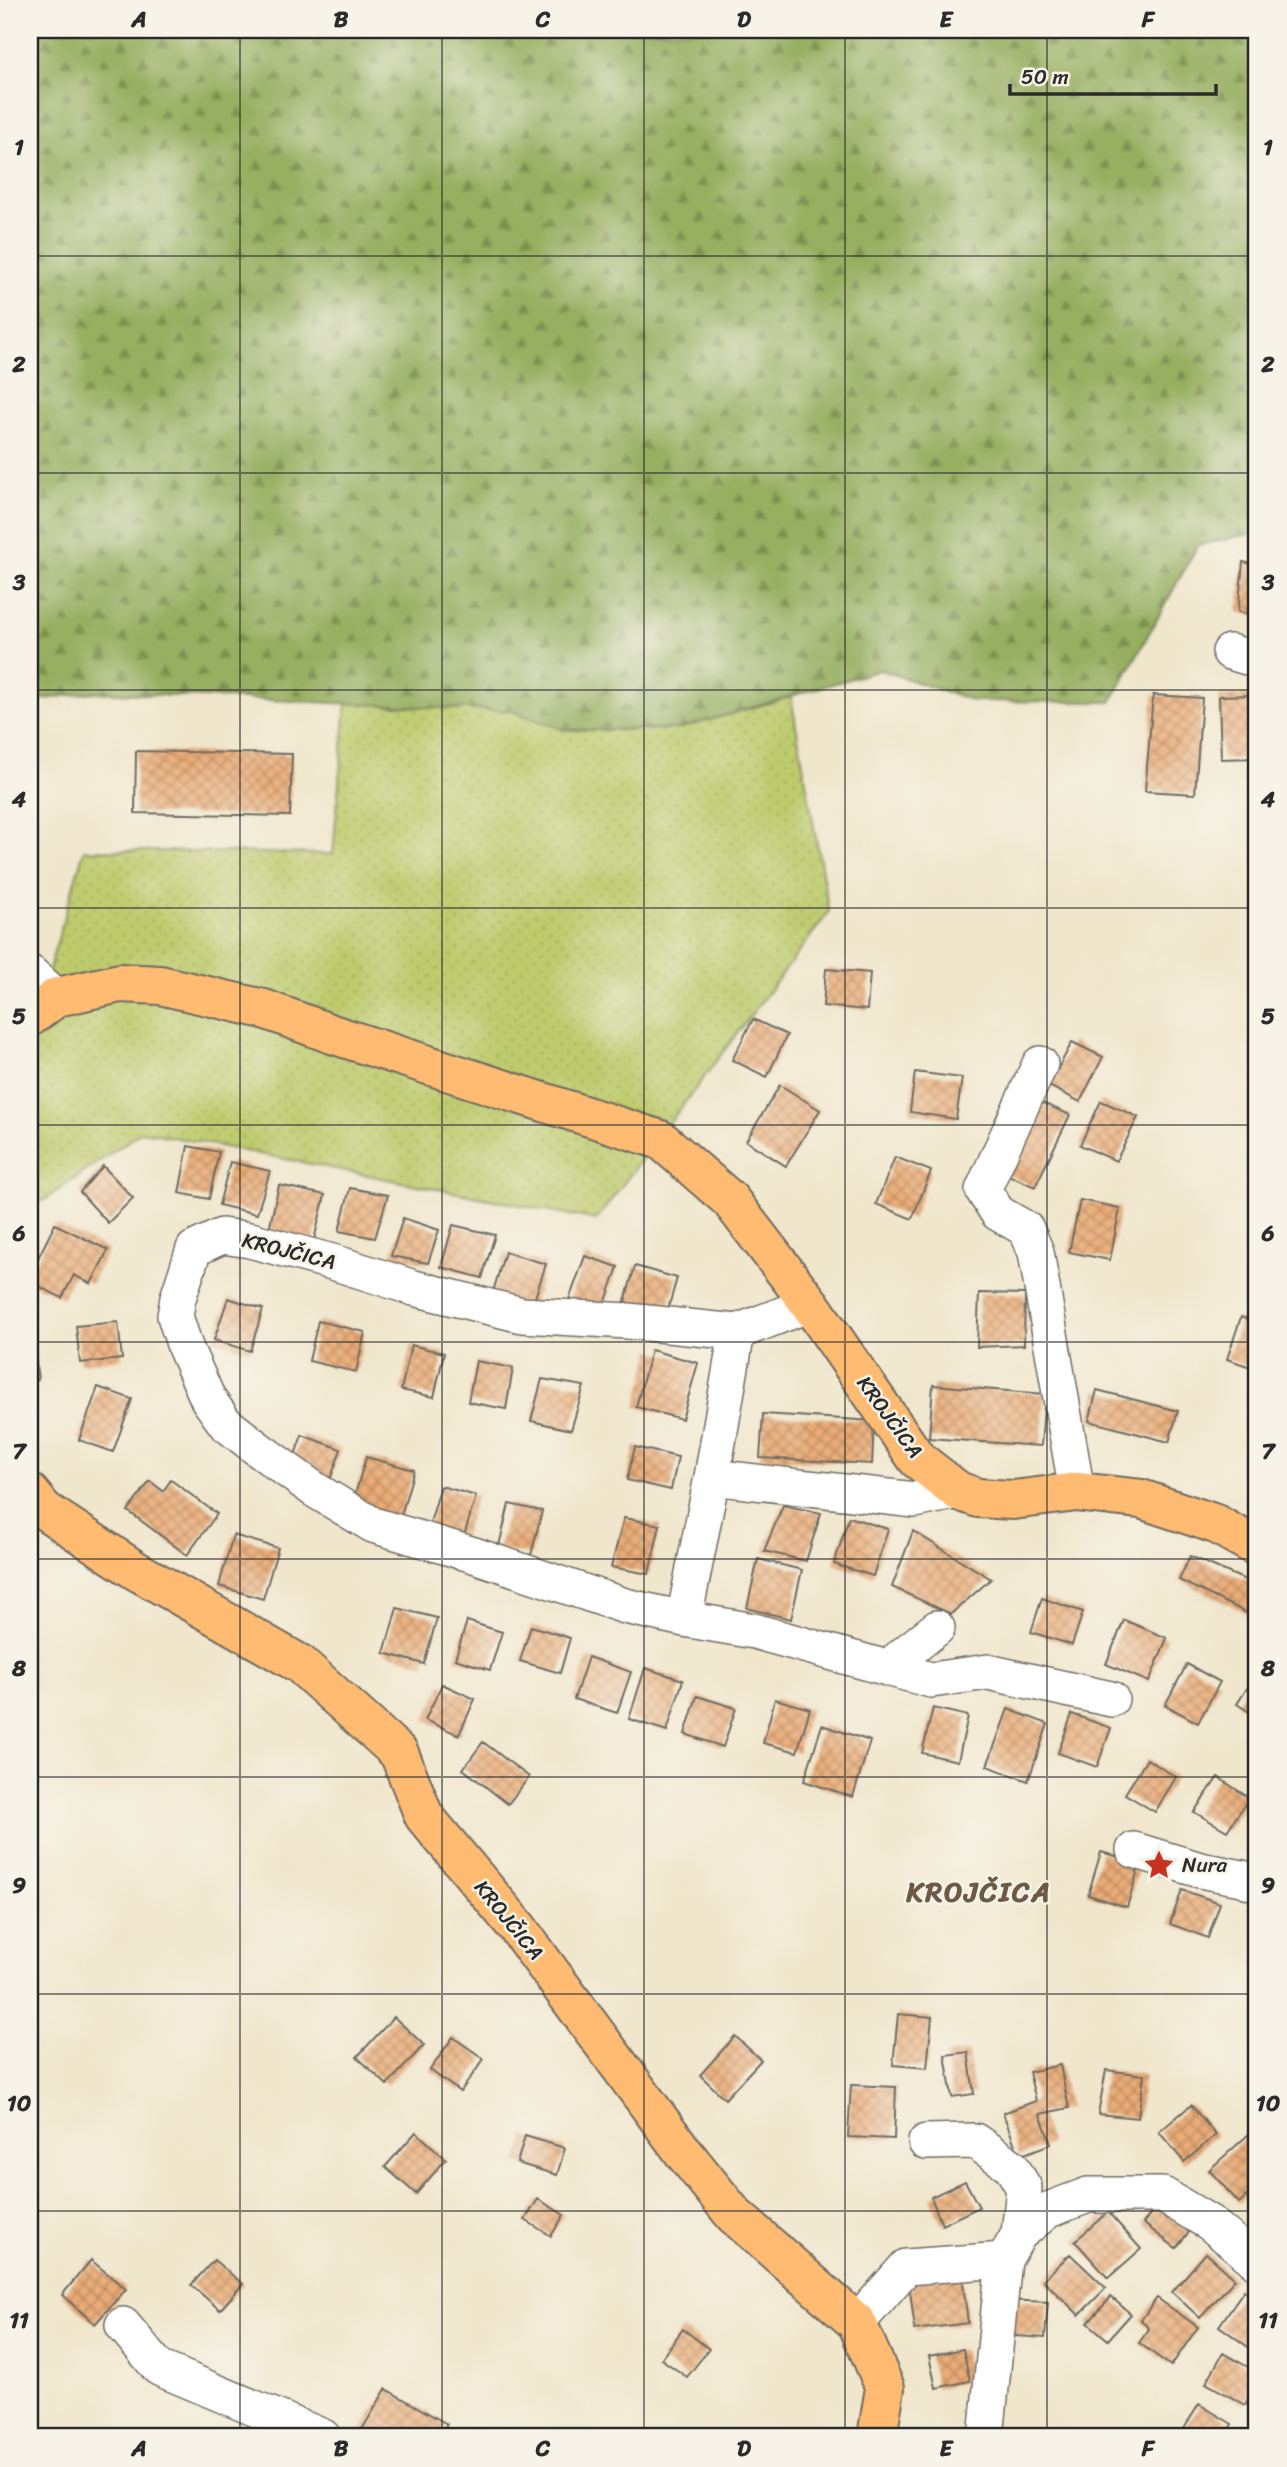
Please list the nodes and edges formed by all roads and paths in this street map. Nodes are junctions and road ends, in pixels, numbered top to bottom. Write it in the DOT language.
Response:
graph roads {
  1 [pos="39,996"];
  2 [pos="1040,1064"];
  3 [pos="810,1304"];
  4 [pos="737,1332"];
  5 [pos="712,1477"];
  6 [pos="958,1491"];
  7 [pos="1077,1492"];
  8 [pos="30,1493"];
  9 [pos="1257,1547"];
  10 [pos="684,1619"];
  11 [pos="937,1628"];
  12 [pos="887,1668"];
  13 [pos="1111,1699"];
  14 [pos="1134,1850"];
  15 [pos="1257,1884"];
  16 [pos="926,2142"];
  17 [pos="1011,2247"];
  18 [pos="1257,2262"];
  19 [pos="857,2323"];
  20 [pos="123,2325"];
  21 [pos="323,2437"];
  22 [pos="877,2437"];
  23 [pos="986,2437"];
  1 -- 3 [label="main road, KROJČICA"];
  2 -- 7 [label="street"];
  3 -- 4 [label="street, KROJČICA"];
  3 -- 6 [label="main road, KROJČICA"];
  4 -- 5 [label="street"];
  4 -- 10 [label="street, KROJČICA"];
  5 -- 6 [label="street"];
  5 -- 10 [label="street"];
  6 -- 7 [label="main road, KROJČICA"];
  7 -- 9 [label="main road, KROJČICA"];
  8 -- 19 [label="main road, KROJČICA"];
  10 -- 12 [label="street, KROJČICA"];
  11 -- 12 [label="street"];
  12 -- 13 [label="street, KROJČICA"];
  14 -- 15 [label="street"];
  16 -- 17 [label="street"];
  17 -- 18 [label="street"];
  17 -- 19 [label="street"];
  17 -- 23 [label="street"];
  19 -- 22 [label="main road, KROJČICA"];
  20 -- 21 [label="street"];
}
